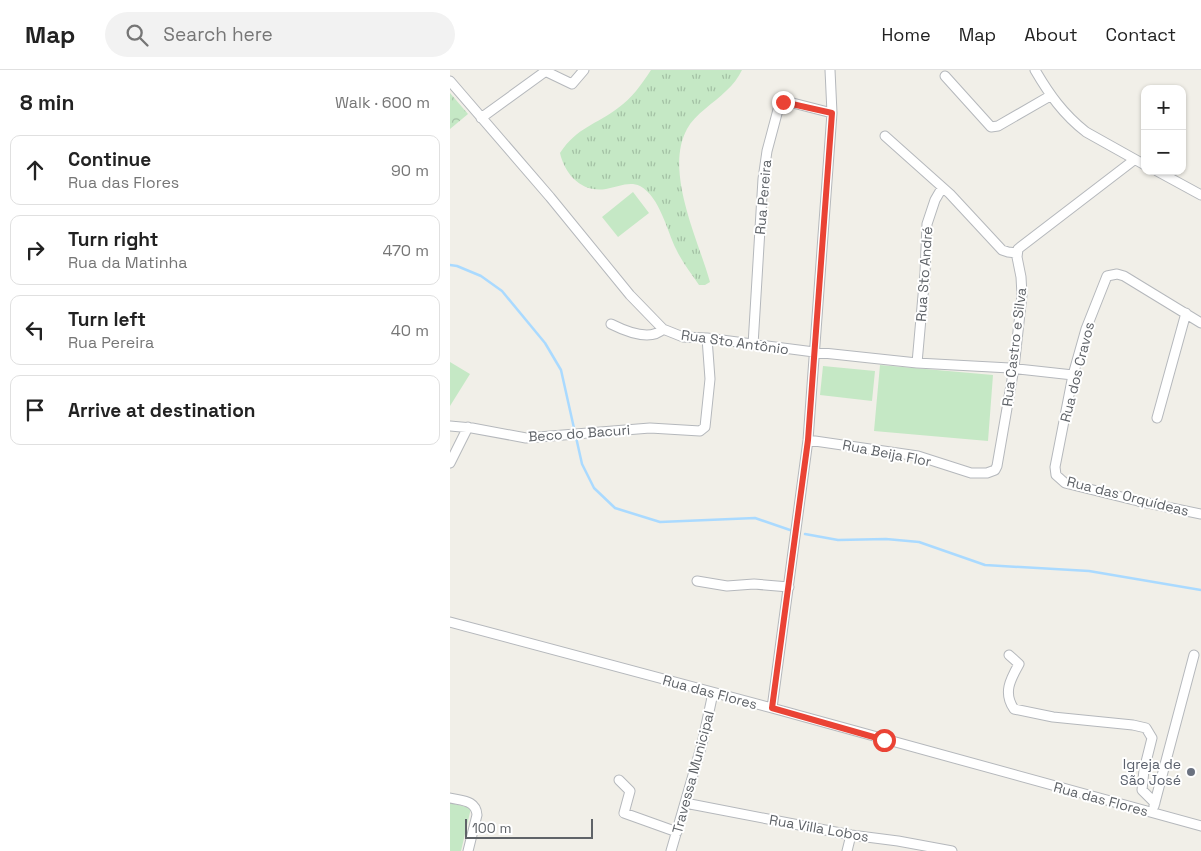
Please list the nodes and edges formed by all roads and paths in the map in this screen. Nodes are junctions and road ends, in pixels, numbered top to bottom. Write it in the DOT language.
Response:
graph roads {
  1 [pos="584,70"];
  2 [pos="830,70"];
  3 [pos="1035,70"];
  4 [pos="944,76"];
  5 [pos="450,81"];
  6 [pos="1050,96"];
  7 [pos="832,113"];
  8 [pos="481,118"];
  9 [pos="885,136"];
  10 [pos="1134,160"];
  11 [pos="1141,163"];
  12 [pos="1164,175"];
  13 [pos="942,188"];
  14 [pos="1201,195"];
  15 [pos="1017,253"];
  16 [pos="1186,313"];
  17 [pos="1201,323"];
  18 [pos="612,324"];
  19 [pos="663,330"];
  20 [pos="707,338"];
  21 [pos="752,345"];
  22 [pos="814,352"];
  23 [pos="917,363"];
  24 [pos="1014,368"];
  25 [pos="1074,375"];
  26 [pos="1157,418"];
  27 [pos="451,425"];
  28 [pos="468,427"];
  29 [pos="808,440"];
  30 [pos="450,463"];
  31 [pos="995,470"];
  32 [pos="1056,475"];
  33 [pos="1201,514"];
  34 [pos="697,581"];
  35 [pos="789,587"];
  36 [pos="450,622"];
  37 [pos="1194,654"];
  38 [pos="1009,655"];
  39 [pos="713,693"];
  40 [pos="772,708"];
  41 [pos="619,780"];
  42 [pos="450,798"];
  43 [pos="1155,802"];
  44 [pos="685,803"];
  45 [pos="1152,813"];
  46 [pos="1201,826"];
  47 [pos="677,832"];
  48 [pos="851,835"];
  49 [pos="468,851"];
  50 [pos="671,851"];
  51 [pos="847,851"];
  52 [pos="948,851"];
  1 -- 8 [label="street"];
  2 -- 7 [label="street"];
  3 -- 6 [label="street"];
  4 -- 6 [label="street"];
  5 -- 8 [label="street, Rua Sto Antônio"];
  6 -- 10 [label="street"];
  7 -- 21 [label="street, Rua Pereira"];
  7 -- 22 [label="street"];
  8 -- 19 [label="street, Rua Sto Antônio"];
  9 -- 13 [label="street"];
  10 -- 11 [label="street"];
  10 -- 15 [label="street"];
  12 -- 14 [label="street"];
  13 -- 15 [label="street"];
  13 -- 23 [label="street, Rua Sto André"];
  15 -- 24 [label="street, Rua Castro e Silva"];
  16 -- 17 [label="street"];
  16 -- 25 [label="street, Rua dos Cravos"];
  16 -- 26 [label="street"];
  18 -- 19 [label="street"];
  19 -- 20 [label="street, Rua Sto Antônio"];
  20 -- 21 [label="street, Rua Sto Antônio"];
  20 -- 28 [label="street, Beco do Bacuri"];
  21 -- 22 [label="street, Rua Sto Antônio"];
  22 -- 23 [label="street, Rua Sto Antônio"];
  22 -- 29 [label="street"];
  23 -- 24 [label="street, Rua Sto Antônio"];
  24 -- 25 [label="street, Rua Sto Antônio"];
  24 -- 31 [label="street, Rua Castro e Silva"];
  25 -- 32 [label="street, Rua dos Cravos"];
  27 -- 28 [label="street, Beco do Bacuri"];
  28 -- 30 [label="street"];
  29 -- 31 [label="street, Rua Beija Flor"];
  29 -- 35 [label="street"];
  32 -- 33 [label="street, Rua das Orquídeas"];
  34 -- 35 [label="street"];
  35 -- 40 [label="street"];
  36 -- 39 [label="street, Rua das Flores"];
  37 -- 43 [label="street"];
  38 -- 43 [label="street"];
  39 -- 40 [label="street, Rua das Flores"];
  39 -- 44 [label="street, Travessa Municipal"];
  40 -- 45 [label="street, Rua das Flores"];
  41 -- 47 [label="street"];
  42 -- 49 [label="street"];
  43 -- 45 [label="street"];
  44 -- 47 [label="street, Travessa Municipal"];
  44 -- 48 [label="street, Rua Villa Lobos"];
  45 -- 46 [label="street, Rua das Flores"];
  47 -- 50 [label="street, Travessa Municipal"];
  48 -- 51 [label="street"];
  48 -- 52 [label="street, Rua Villa Lobos"];
}
